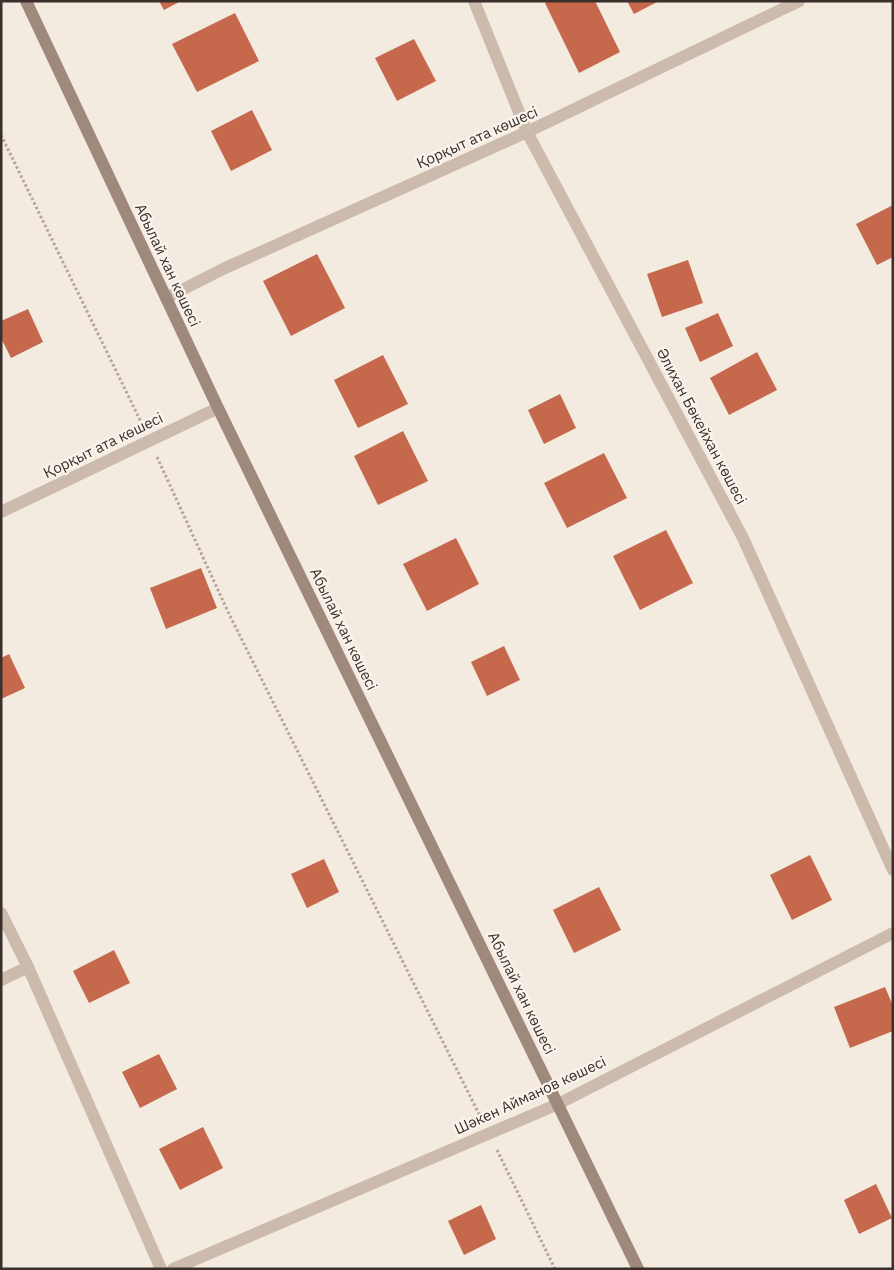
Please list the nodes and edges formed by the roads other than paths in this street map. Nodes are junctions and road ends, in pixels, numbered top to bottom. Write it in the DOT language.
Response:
graph roads {
  1 [pos="26,1"];
  2 [pos="474,1"];
  3 [pos="799,1"];
  4 [pos="527,132"];
  5 [pos="166,298"];
  6 [pos="218,408"];
  7 [pos="1,512"];
  8 [pos="893,870"];
  9 [pos="1,914"];
  10 [pos="893,933"];
  11 [pos="28,967"];
  12 [pos="1,980"];
  13 [pos="558,1104"];
  14 [pos="160,1269"];
  15 [pos="173,1269"];
  16 [pos="638,1269"];
  1 -- 5 [label="street, Абылай хан көшесі"];
  2 -- 4 [label="street, Әлихан Бөкейхан көшесі"];
  3 -- 4 [label="street, Қорқыт ата көшесі"];
  4 -- 5 [label="street, Қорқыт ата көшесі"];
  4 -- 8 [label="street, Әлихан Бөкейхан көшесі"];
  5 -- 6 [label="street, Абылай хан көшесі"];
  6 -- 7 [label="street, Қорқыт ата көшесі"];
  6 -- 13 [label="street, Абылай хан көшесі"];
  9 -- 11 [label="street"];
  10 -- 13 [label="street, Шәкен Айманов көшесі"];
  11 -- 12 [label="street"];
  11 -- 14 [label="street"];
  13 -- 15 [label="street, Шәкен Айманов көшесі"];
  13 -- 16 [label="street, Абылай хан көшесі"];
}
